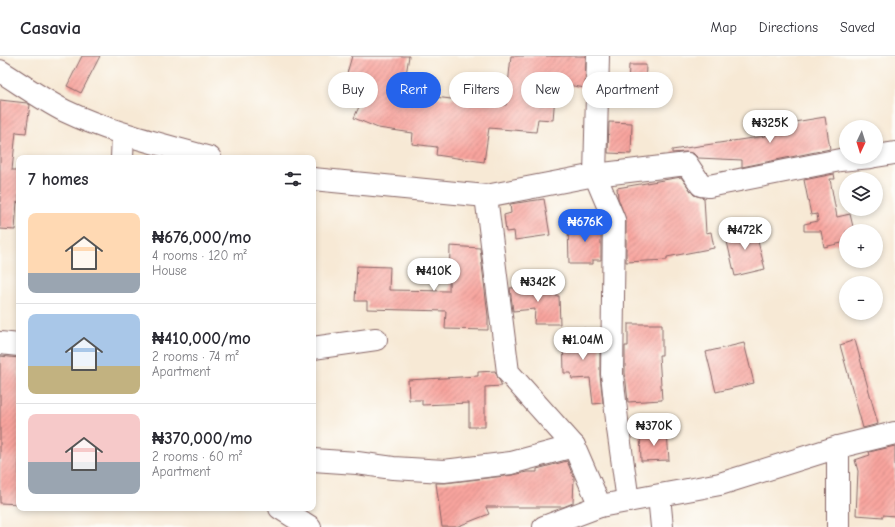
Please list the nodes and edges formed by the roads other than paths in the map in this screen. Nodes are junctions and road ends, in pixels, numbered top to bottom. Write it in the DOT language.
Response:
graph roads {
  1 [pos="598,56"];
  2 [pos="0,71"];
  3 [pos="124,134"];
  4 [pos="895,153"];
  5 [pos="122,155"];
  6 [pos="199,155"];
  7 [pos="883,155"];
  8 [pos="839,160"];
  9 [pos="595,175"];
  10 [pos="316,179"];
  11 [pos="486,196"];
  12 [pos="376,339"];
  13 [pos="0,343"];
  14 [pos="16,346"];
  15 [pos="316,348"];
  16 [pos="895,433"];
  17 [pos="574,446"];
  18 [pos="838,447"];
  19 [pos="316,460"];
  20 [pos="660,496"];
  21 [pos="628,501"];
  22 [pos="600,506"];
  23 [pos="285,511"];
  24 [pos="310,527"];
  25 [pos="544,527"];
  26 [pos="662,527"];
  27 [pos="838,527"];
  1 -- 9 [label="street"];
  2 -- 3 [label="street"];
  3 -- 5 [label="street"];
  3 -- 6 [label="street"];
  4 -- 7 [label="street"];
  8 -- 9 [label="street"];
  9 -- 11 [label="street"];
  9 -- 21 [label="street"];
  10 -- 11 [label="street"];
  11 -- 17 [label="street"];
  12 -- 15 [label="street"];
  13 -- 14 [label="street"];
  16 -- 18 [label="street"];
  17 -- 19 [label="street"];
  17 -- 22 [label="street"];
  18 -- 20 [label="street"];
  18 -- 27 [label="street"];
  20 -- 21 [label="street"];
  20 -- 26 [label="street"];
  21 -- 22 [label="street"];
  22 -- 25 [label="street"];
  23 -- 24 [label="street"];
}
